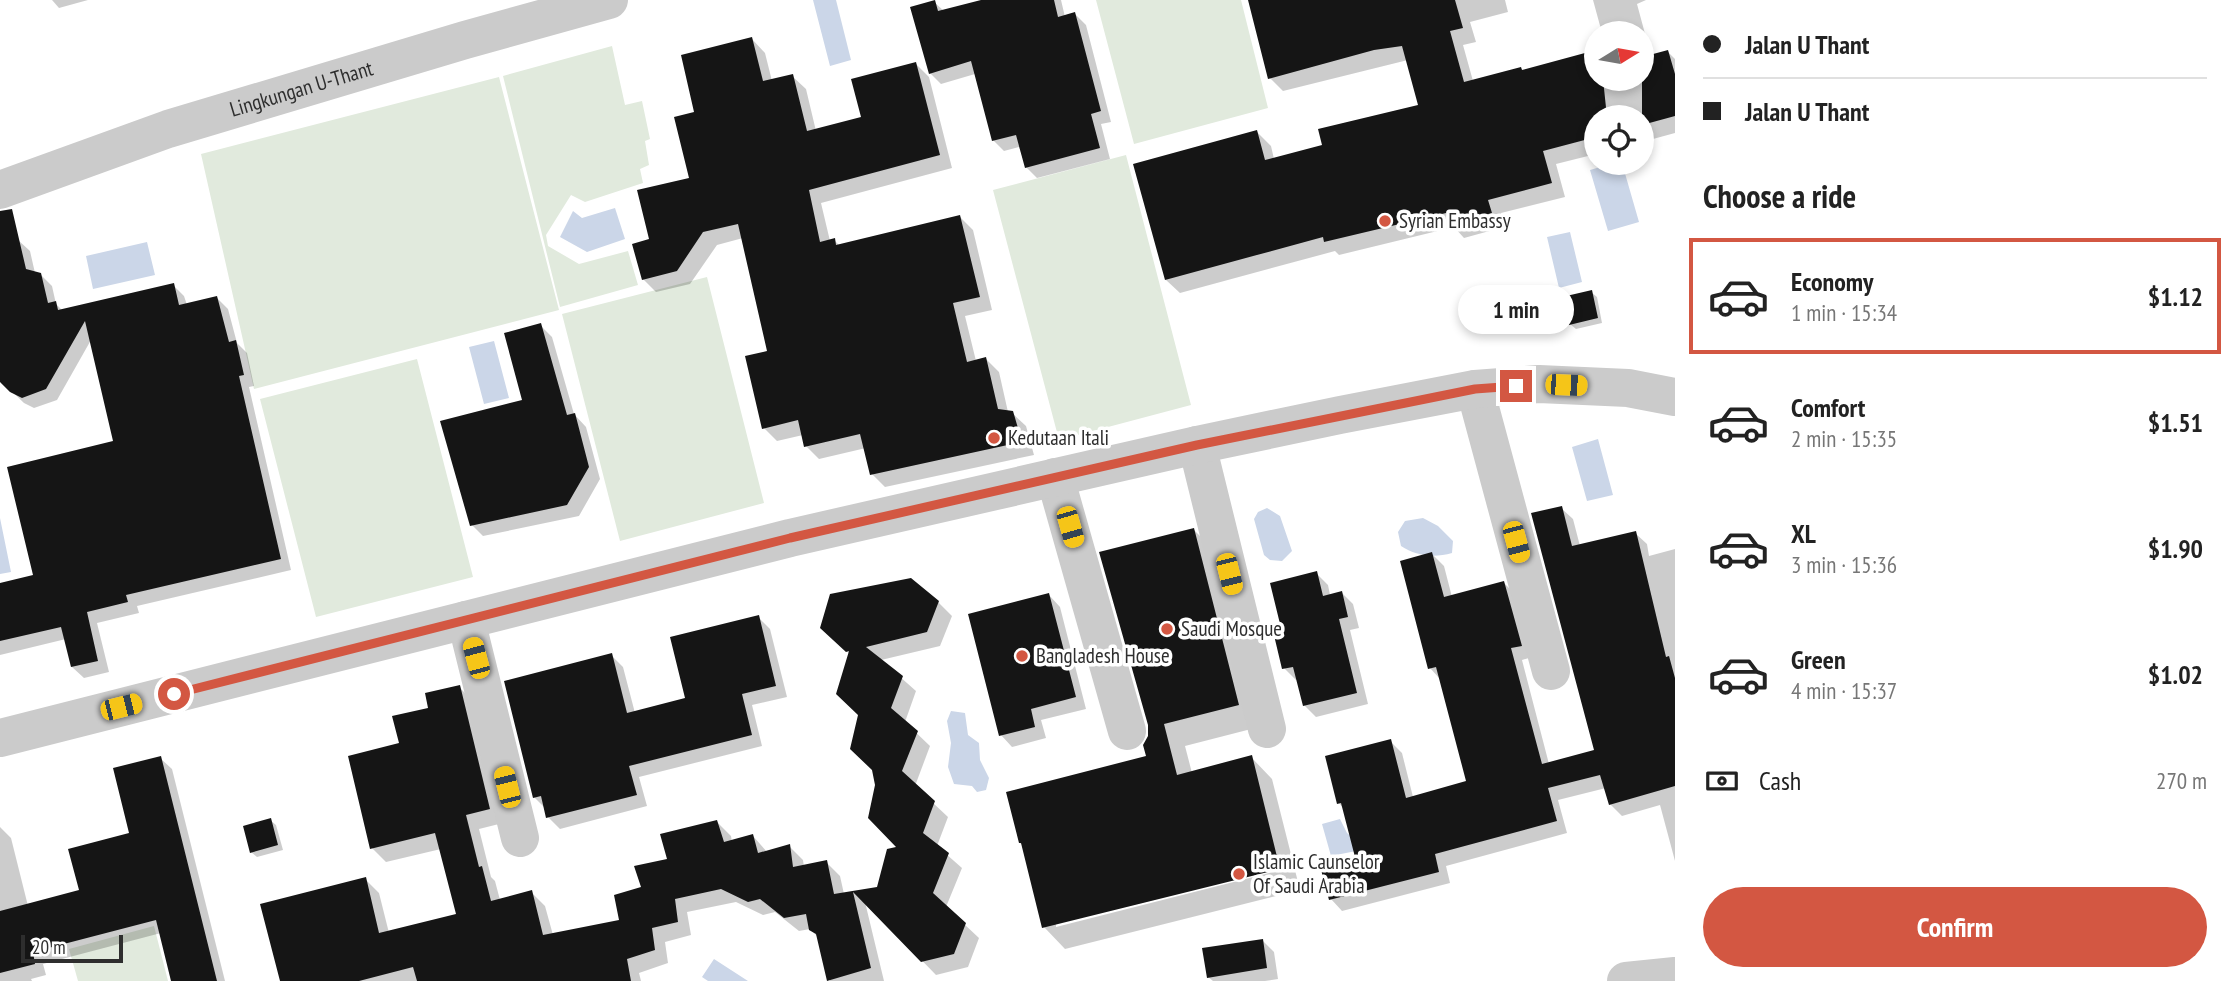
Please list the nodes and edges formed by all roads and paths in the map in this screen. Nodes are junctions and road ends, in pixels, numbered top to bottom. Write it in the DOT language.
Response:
graph roads {
  1 [pos="609,0"];
  2 [pos="0,190"];
  3 [pos="1475,389"];
  4 [pos="1675,397"];
  5 [pos="1197,445"];
  6 [pos="1055,477"];
  7 [pos="466,620"];
  8 [pos="1551,671"];
  9 [pos="1267,729"];
  10 [pos="1127,731"];
  11 [pos="0,738"];
  12 [pos="520,838"];
  13 [pos="1675,976"];
  14 [pos="1626,981"];
  1 -- 2 [label="street, Lingkungan U-Thant"];
  3 -- 4 [label="street"];
  3 -- 5 [label="street"];
  3 -- 8 [label="street"];
  5 -- 6 [label="street"];
  5 -- 9 [label="street"];
  6 -- 7 [label="street"];
  6 -- 10 [label="street"];
  7 -- 11 [label="street"];
  7 -- 12 [label="street"];
  13 -- 14 [label="street"];
}
